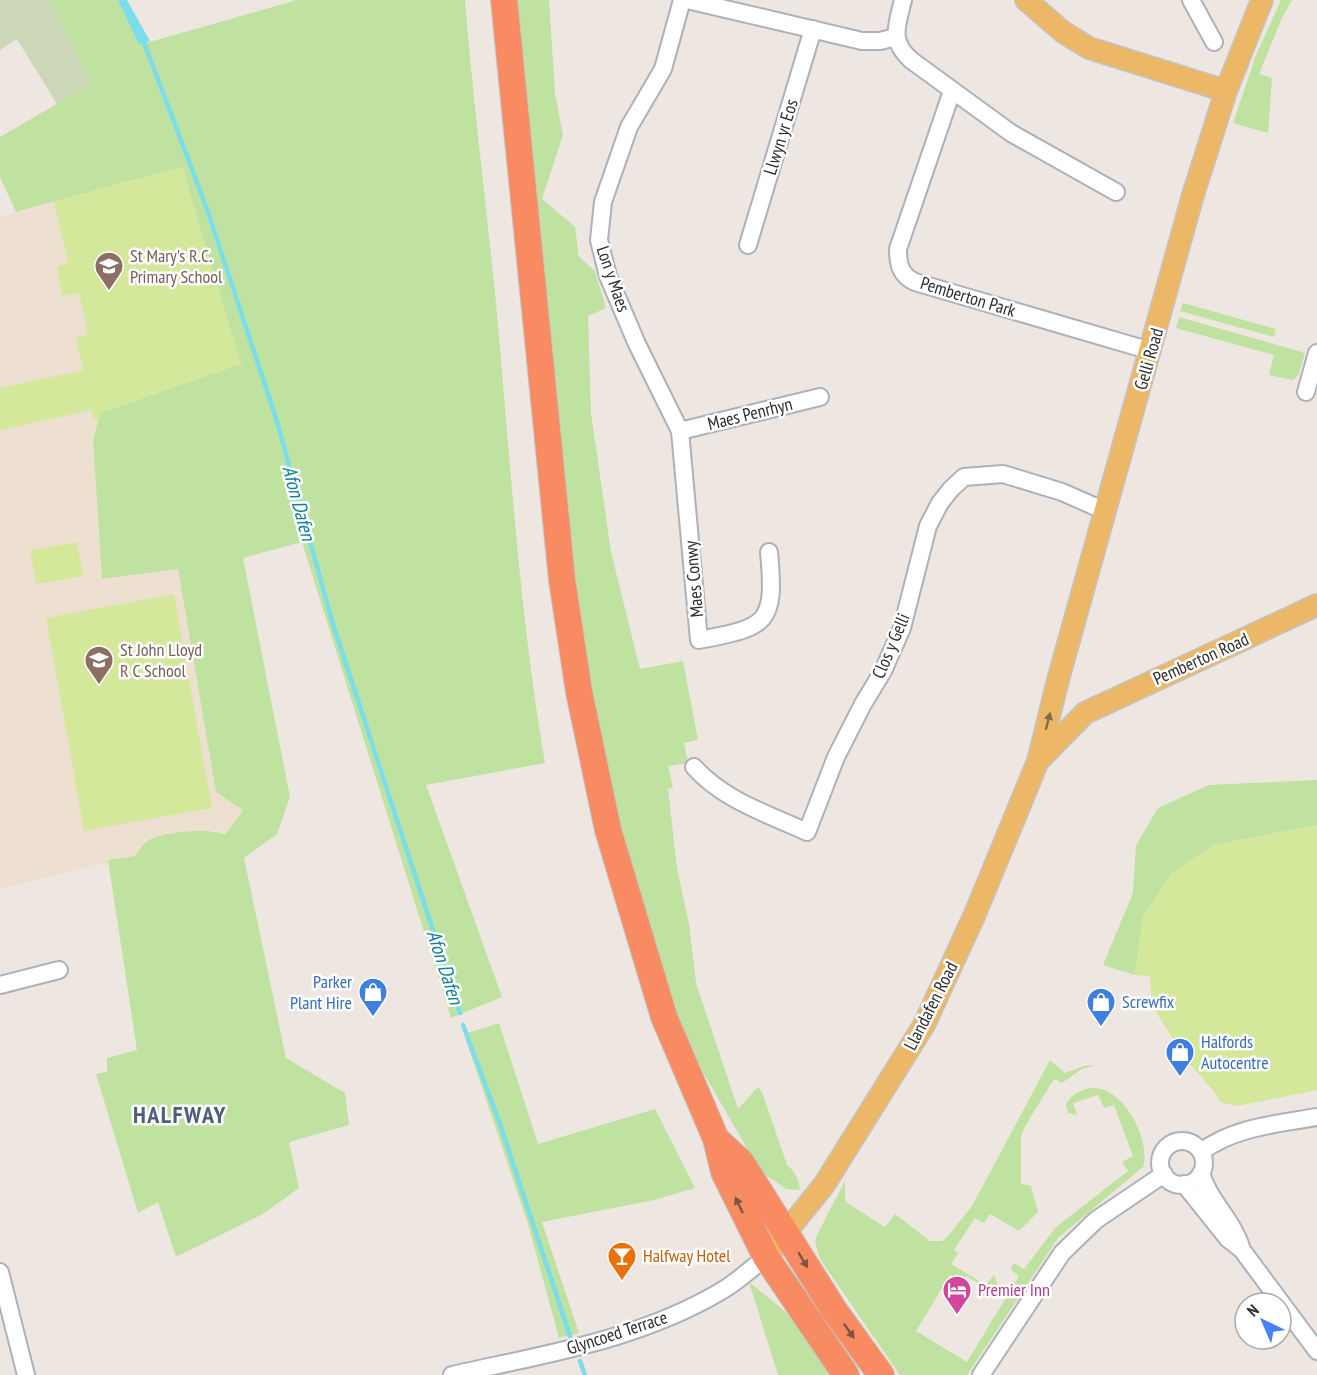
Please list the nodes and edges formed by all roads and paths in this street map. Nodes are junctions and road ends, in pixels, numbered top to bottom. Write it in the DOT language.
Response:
graph roads {
  1 [pos="504,0"];
  2 [pos="682,0"];
  3 [pos="687,0"];
  4 [pos="765,0"];
  5 [pos="903,0"];
  6 [pos="1191,0"];
  7 [pos="1262,0"];
  8 [pos="1029,1"];
  9 [pos="760,16"];
  10 [pos="813,28"];
  11 [pos="896,37"];
  12 [pos="1214,42"];
  13 [pos="952,91"];
  14 [pos="1226,91"];
  15 [pos="1116,192"];
  16 [pos="748,245"];
  17 [pos="1151,351"];
  18 [pos="1317,352"];
  19 [pos="1306,392"];
  20 [pos="820,397"];
  21 [pos="680,431"];
  22 [pos="684,455"];
  23 [pos="1105,511"];
  24 [pos="769,552"];
  25 [pos="1317,605"];
  26 [pos="1058,680"];
  27 [pos="1084,713"];
  28 [pos="1038,761"];
  29 [pos="694,767"];
  30 [pos="59,970"];
  31 [pos="0,985"];
  32 [pos="1317,1117"];
  33 [pos="716,1139"];
  34 [pos="1201,1152"];
  35 [pos="1201,1173"];
  36 [pos="1164,1174"];
  37 [pos="1184,1184"];
  38 [pos="787,1233"];
  39 [pos="1242,1250"];
  40 [pos="766,1257"];
  41 [pos="0,1272"];
  42 [pos="1317,1351"];
  43 [pos="26,1375"];
  44 [pos="452,1375"];
  45 [pos="846,1375"];
  46 [pos="881,1375"];
  47 [pos="981,1375"];
  1 -- 33 [label="highway"];
  2 -- 21 [label="street, Lon y Maes"];
  3 -- 9 [label="street"];
  4 -- 9 [label="street"];
  5 -- 11 [label="street"];
  6 -- 12 [label="street"];
  7 -- 14 [label="main road, Gelli Road"];
  8 -- 14 [label="main road"];
  9 -- 10 [label="street"];
  10 -- 11 [label="street"];
  10 -- 16 [label="street, Llwyn yr Eos"];
  11 -- 13 [label="street"];
  13 -- 15 [label="street"];
  13 -- 17 [label="street, Pemberton Park"];
  14 -- 17 [label="main road, Gelli Road"];
  17 -- 23 [label="main road, Gelli Road"];
  18 -- 19 [label="street"];
  20 -- 21 [label="street, Maes Penrhyn"];
  21 -- 22 [label="street, Lon y Maes"];
  22 -- 24 [label="street, Maes Conwy"];
  23 -- 26 [label="main road, Gelli Road"];
  23 -- 29 [label="street, Clos y Gelli"];
  25 -- 27 [label="main road, Pemberton Road"];
  26 -- 27 [label="main road"];
  28 -- 26 [label="main road, Gelli Road, one-way"];
  27 -- 28 [label="main road"];
  28 -- 38 [label="main road, Llandafen Road"];
  30 -- 31 [label="street"];
  32 -- 34 [label="street"];
  33 -- 38 [label="highway"];
  40 -- 33 [label="highway, one-way"];
  34 -- 35 [label="street"];
  34 -- 36 [label="street"];
  35 -- 37 [label="street"];
  35 -- 39 [label="street"];
  36 -- 37 [label="street"];
  36 -- 47 [label="street"];
  37 -- 39 [label="street"];
  38 -- 40 [label="main road, Llandafen Road"];
  38 -- 46 [label="highway, one-way"];
  39 -- 42 [label="street"];
  40 -- 44 [label="street, Glyncoed Terrace"];
  40 -- 45 [label="highway"];
  41 -- 43 [label="street"];
}
